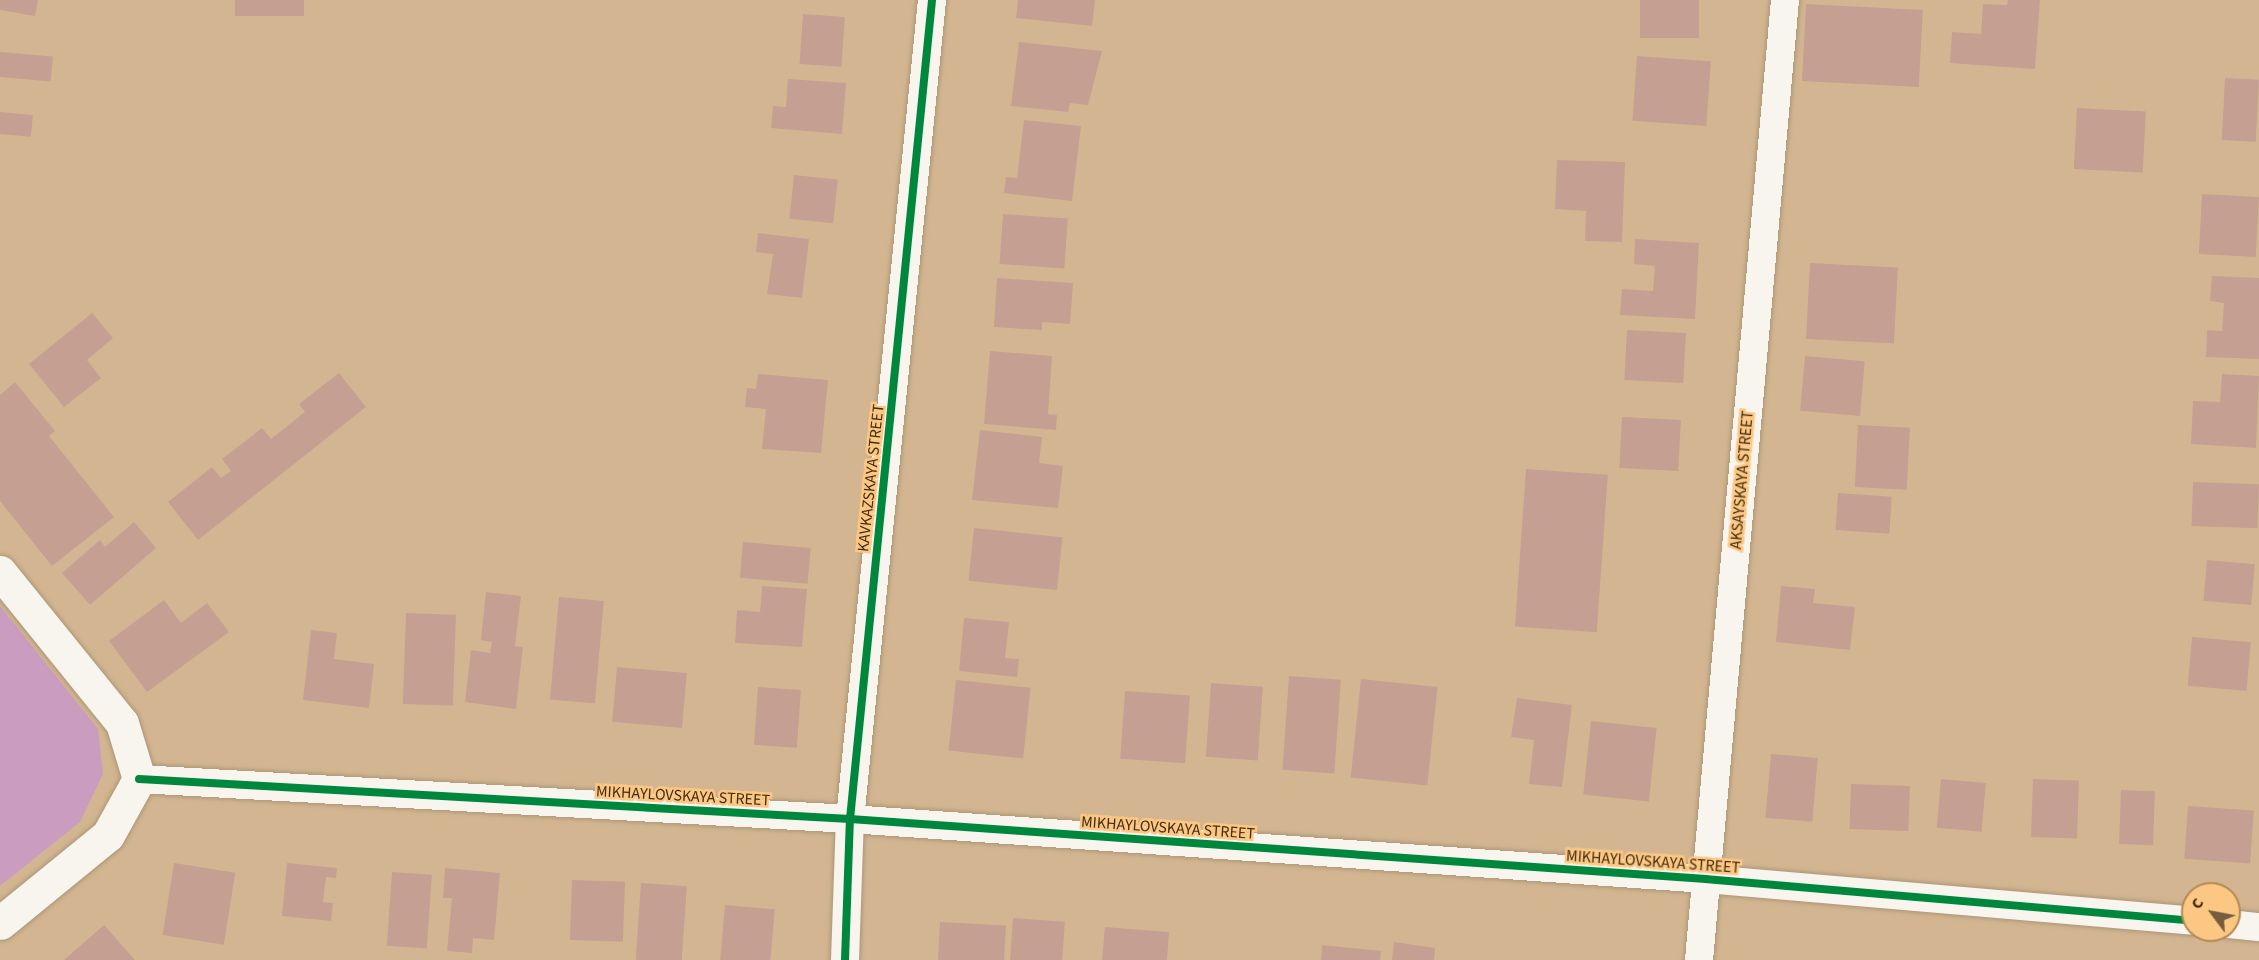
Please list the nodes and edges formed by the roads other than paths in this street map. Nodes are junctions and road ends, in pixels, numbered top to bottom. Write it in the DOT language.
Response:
graph roads {
  1 [pos="932,0"];
  2 [pos="1785,0"];
  3 [pos="0,572"];
  4 [pos="139,779"];
  5 [pos="850,819"];
  6 [pos="1706,879"];
  7 [pos="2181,920"];
  8 [pos="0,923"];
  9 [pos="2241,925"];
  10 [pos="2259,927"];
  11 [pos="845,960"];
  12 [pos="1699,960"];
  1 -- 5 [label="street, KAVKAZSKAYA STREET"];
  2 -- 6 [label="street, AKSAYSKAYA STREET"];
  3 -- 4 [label="street"];
  4 -- 5 [label="street, MIKHAYLOVSKAYA STREET"];
  4 -- 8 [label="street"];
  5 -- 6 [label="street, MIKHAYLOVSKAYA STREET"];
  5 -- 11 [label="street, KAVKAZSKAYA STREET"];
  6 -- 7 [label="street, MIKHAYLOVSKAYA STREET"];
  6 -- 12 [label="street, AKSAYSKAYA STREET"];
  9 -- 10 [label="street"];
}
